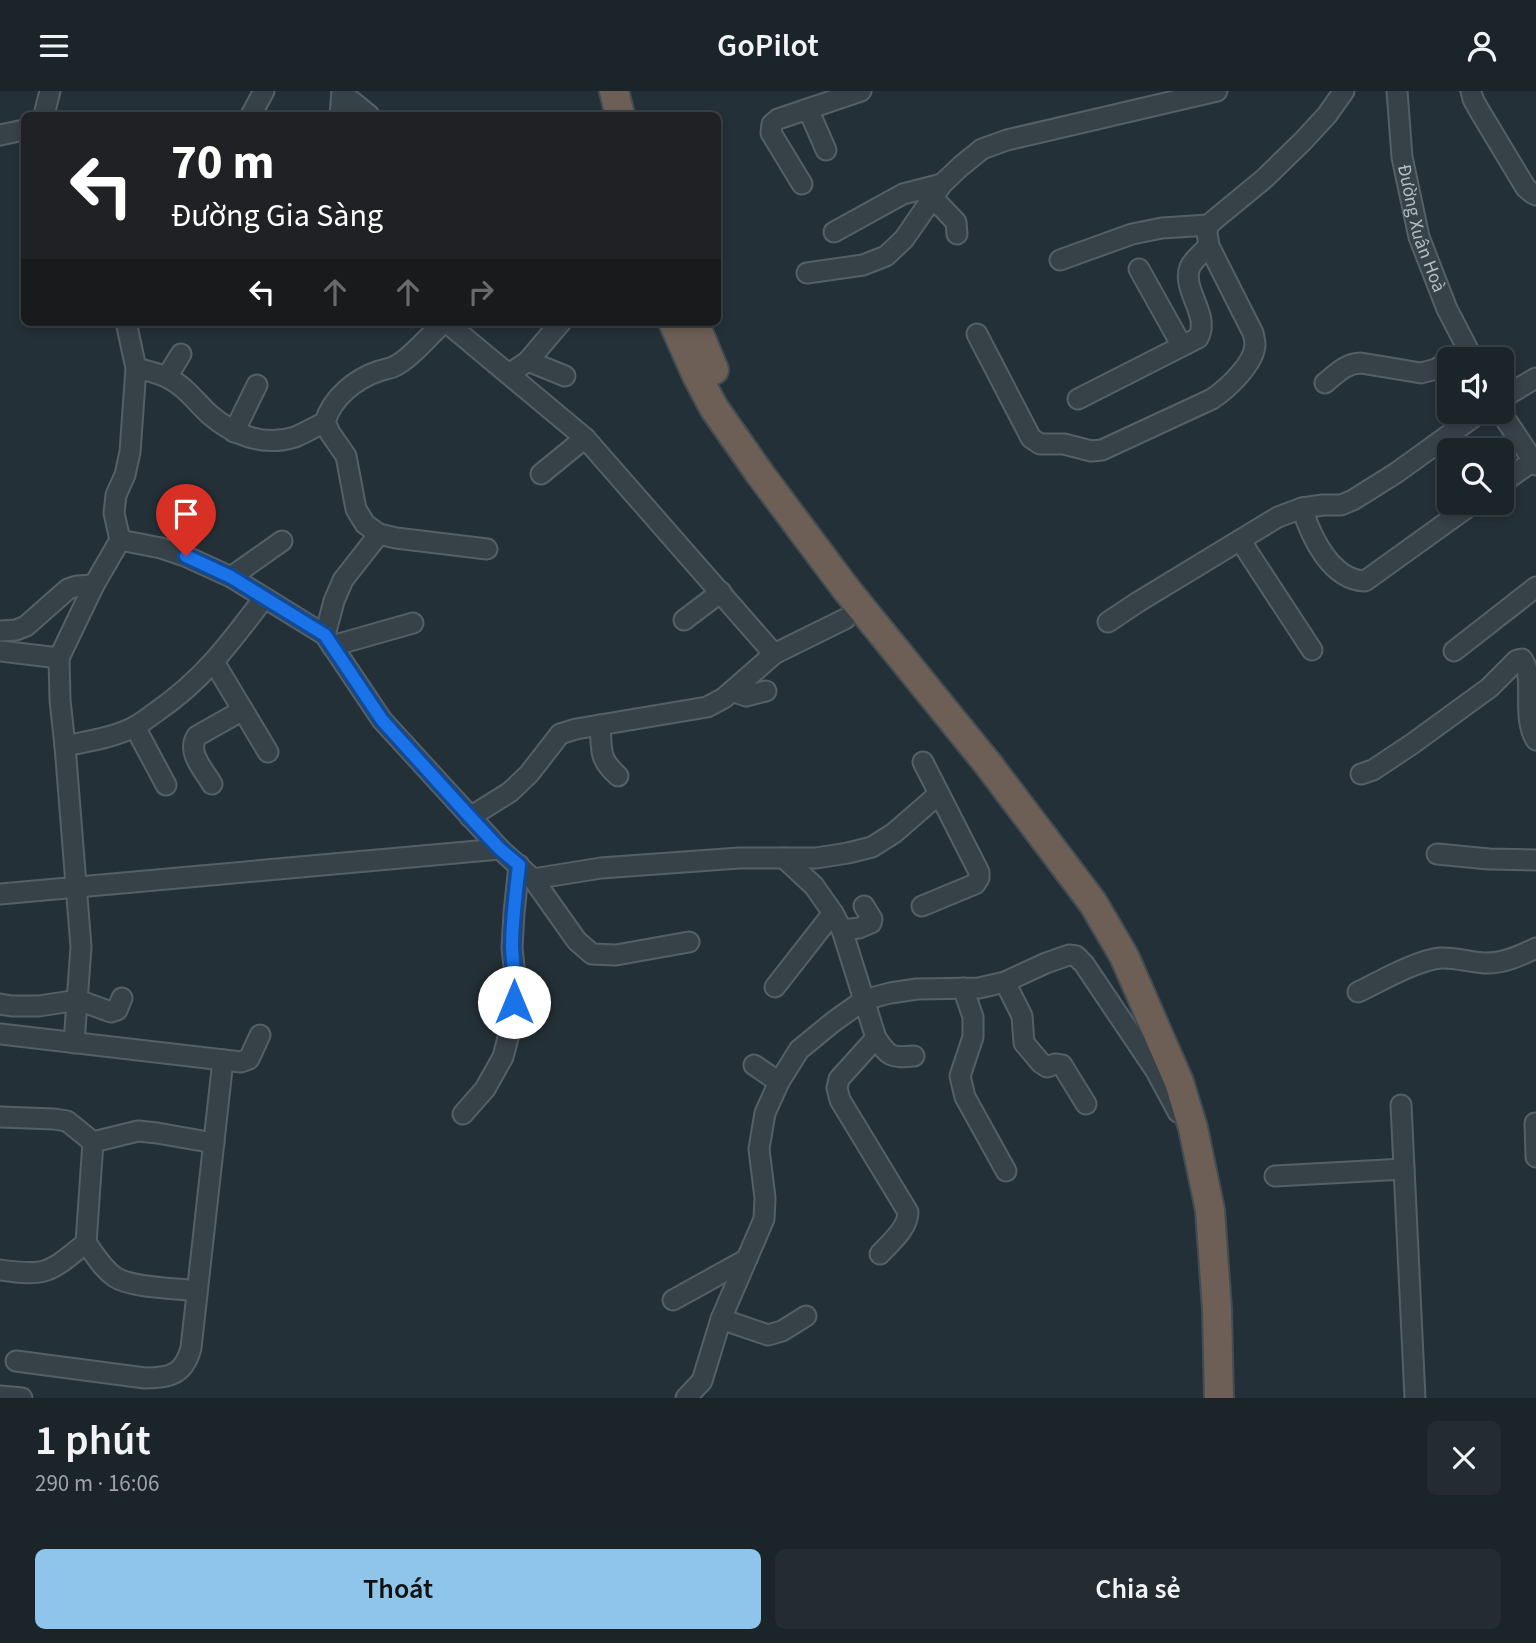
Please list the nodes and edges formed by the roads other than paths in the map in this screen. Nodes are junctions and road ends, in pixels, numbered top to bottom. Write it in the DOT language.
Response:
graph roads {
  1 [pos="50,91"];
  2 [pos="264,91"];
  3 [pos="614,91"];
  4 [pos="631,91"];
  5 [pos="862,91"];
  6 [pos="1217,91"];
  7 [pos="1343,91"];
  8 [pos="1398,91"];
  9 [pos="1471,91"];
  10 [pos="342,92"];
  11 [pos="808,109"];
  12 [pos="45,112"];
  13 [pos="253,112"];
  14 [pos="340,112"];
  15 [pos="365,112"];
  16 [pos="619,112"];
  17 [pos="635,112"];
  18 [pos="21,131"];
  19 [pos="0,135"];
  20 [pos="826,150"];
  21 [pos="802,184"];
  22 [pos="937,191"];
  23 [pos="1536,194"];
  24 [pos="1208,225"];
  25 [pos="834,232"];
  26 [pos="957,234"];
  27 [pos="1209,246"];
  28 [pos="1059,260"];
  29 [pos="1139,268"];
  30 [pos="807,273"];
  31 [pos="127,326"];
  32 [pos="441,326"];
  33 [pos="450,326"];
  34 [pos="558,326"];
  35 [pos="675,326"];
  36 [pos="696,326"];
  37 [pos="976,334"];
  38 [pos="1182,346"];
  39 [pos="1457,347"];
  40 [pos="181,354"];
  41 [pos="528,361"];
  42 [pos="136,368"];
  43 [pos="1437,368"];
  44 [pos="509,374"];
  45 [pos="565,376"];
  46 [pos="167,377"];
  47 [pos="1536,378"];
  48 [pos="1325,383"];
  49 [pos="257,385"];
  50 [pos="1514,391"];
  51 [pos="1078,399"];
  52 [pos="324,422"];
  53 [pos="1464,424"];
  54 [pos="1509,424"];
  55 [pos="234,432"];
  56 [pos="585,438"];
  57 [pos="1535,463"];
  58 [pos="541,474"];
  59 [pos="1514,476"];
  60 [pos="1302,508"];
  61 [pos="1457,515"];
  62 [pos="379,534"];
  63 [pos="120,540"];
  64 [pos="1240,540"];
  65 [pos="282,541"];
  66 [pos="487,549"];
  67 [pos="231,577"];
  68 [pos="94,585"];
  69 [pos="1536,587"];
  70 [pos="721,592"];
  71 [pos="264,598"];
  72 [pos="47,600"];
  73 [pos="79,615"];
  74 [pos="845,619"];
  75 [pos="684,620"];
  76 [pos="1108,622"];
  77 [pos="413,623"];
  78 [pos="0,631"];
  79 [pos="328,641"];
  80 [pos="1312,650"];
  81 [pos="0,651"];
  82 [pos="1454,651"];
  83 [pos="774,654"];
  84 [pos="59,658"];
  85 [pos="214,662"];
  86 [pos="732,691"];
  87 [pos="766,691"];
  88 [pos="243,710"];
  89 [pos="600,725"];
  90 [pos="135,727"];
  91 [pos="1536,740"];
  92 [pos="65,746"];
  93 [pos="268,752"];
  94 [pos="923,762"];
  95 [pos="1361,774"];
  96 [pos="618,776"];
  97 [pos="166,785"];
  98 [pos="212,785"];
  99 [pos="939,794"];
  100 [pos="470,817"];
  101 [pos="500,849"];
  102 [pos="1437,854"];
  103 [pos="785,858"];
  104 [pos="1536,860"];
  105 [pos="526,872"];
  106 [pos="77,887"];
  107 [pos="0,894"];
  108 [pos="864,906"];
  109 [pos="922,906"];
  110 [pos="837,921"];
  111 [pos="689,942"];
  112 [pos="1536,948"];
  113 [pos="1005,982"];
  114 [pos="775,986"];
  115 [pos="964,988"];
  116 [pos="1358,992"];
  117 [pos="122,998"];
  118 [pos="78,1000"];
  119 [pos="864,1000"];
  120 [pos="0,1004"];
  121 [pos="0,1034"];
  122 [pos="260,1035"];
  123 [pos="876,1038"];
  124 [pos="74,1043"];
  125 [pos="914,1056"];
  126 [pos="223,1060"];
  127 [pos="754,1065"];
  128 [pos="779,1082"];
  129 [pos="1086,1104"];
  130 [pos="1401,1105"];
  131 [pos="1178,1112"];
  132 [pos="463,1114"];
  133 [pos="0,1117"];
  134 [pos="1536,1123"];
  135 [pos="93,1142"];
  136 [pos="214,1143"];
  137 [pos="1536,1157"];
  138 [pos="1404,1169"];
  139 [pos="1006,1171"];
  140 [pos="1275,1176"];
  141 [pos="86,1243"];
  142 [pos="880,1254"];
  143 [pos="747,1258"];
  144 [pos="0,1270"];
  145 [pos="197,1291"];
  146 [pos="673,1300"];
  147 [pos="806,1316"];
  148 [pos="721,1319"];
  149 [pos="16,1361"];
  150 [pos="0,1396"];
  151 [pos="22,1398"];
  152 [pos="686,1398"];
  153 [pos="1219,1398"];
  154 [pos="1234,1398"];
  155 [pos="1415,1398"];
  1 -- 12 [label="street"];
  2 -- 13 [label="street"];
  3 -- 16 [label="highway"];
  4 -- 17 [label="highway"];
  5 -- 11 [label="street"];
  6 -- 22 [label="street"];
  7 -- 24 [label="street"];
  8 -- 39 [label="street, Đường Xuân Hoà"];
  9 -- 23 [label="street"];
  10 -- 14 [label="street"];
  10 -- 15 [label="street"];
  11 -- 20 [label="street"];
  11 -- 21 [label="street"];
  18 -- 19 [label="street"];
  22 -- 25 [label="street"];
  22 -- 26 [label="street"];
  22 -- 30 [label="street"];
  24 -- 27 [label="street"];
  24 -- 28 [label="street"];
  27 -- 37 [label="street"];
  27 -- 38 [label="street"];
  29 -- 38 [label="street"];
  31 -- 42 [label="street"];
  32 -- 52 [label="street"];
  33 -- 44 [label="street"];
  34 -- 41 [label="street"];
  35 -- 153 [label="highway"];
  36 -- 154 [label="highway"];
  38 -- 51 [label="street"];
  40 -- 46 [label="street"];
  41 -- 44 [label="street"];
  41 -- 45 [label="street"];
  42 -- 46 [label="street"];
  42 -- 63 [label="street"];
  43 -- 48 [label="street"];
  44 -- 56 [label="street"];
  46 -- 55 [label="street"];
  47 -- 50 [label="street"];
  49 -- 55 [label="street"];
  52 -- 55 [label="street"];
  52 -- 62 [label="street"];
  53 -- 60 [label="street"];
  54 -- 57 [label="street"];
  56 -- 58 [label="street"];
  56 -- 70 [label="street"];
  57 -- 59 [label="street"];
  60 -- 61 [label="street"];
  60 -- 64 [label="street"];
  62 -- 66 [label="street"];
  62 -- 79 [label="street"];
  63 -- 67 [label="street"];
  63 -- 68 [label="street"];
  64 -- 76 [label="street"];
  64 -- 80 [label="street"];
  65 -- 67 [label="street"];
  67 -- 71 [label="street"];
  68 -- 72 [label="street"];
  68 -- 73 [label="street"];
  69 -- 82 [label="street"];
  70 -- 75 [label="street"];
  70 -- 83 [label="street"];
  71 -- 79 [label="street"];
  71 -- 85 [label="street"];
  72 -- 73 [label="street"];
  72 -- 78 [label="street"];
  73 -- 84 [label="street"];
  74 -- 83 [label="street"];
  77 -- 79 [label="street"];
  79 -- 100 [label="street"];
  81 -- 84 [label="street"];
  83 -- 86 [label="street"];
  84 -- 92 [label="street"];
  85 -- 88 [label="street"];
  85 -- 90 [label="street"];
  86 -- 87 [label="street"];
  86 -- 89 [label="street"];
  88 -- 93 [label="street"];
  88 -- 98 [label="street"];
  89 -- 96 [label="street"];
  89 -- 100 [label="street"];
  90 -- 92 [label="street"];
  90 -- 97 [label="street"];
  91 -- 95 [label="street"];
  92 -- 106 [label="street"];
  94 -- 99 [label="street"];
  99 -- 103 [label="street"];
  99 -- 109 [label="street"];
  100 -- 101 [label="street"];
  101 -- 105 [label="street"];
  101 -- 106 [label="street"];
  102 -- 104 [label="street"];
  103 -- 105 [label="street"];
  103 -- 110 [label="street"];
  105 -- 111 [label="street"];
  105 -- 132 [label="street"];
  106 -- 107 [label="street"];
  106 -- 118 [label="street"];
  108 -- 110 [label="street"];
  110 -- 114 [label="street"];
  110 -- 119 [label="street"];
  112 -- 116 [label="street"];
  113 -- 115 [label="street"];
  113 -- 129 [label="street"];
  113 -- 131 [label="street"];
  115 -- 119 [label="street"];
  115 -- 139 [label="street"];
  117 -- 118 [label="street"];
  118 -- 120 [label="street"];
  118 -- 124 [label="street"];
  119 -- 123 [label="street"];
  119 -- 128 [label="street"];
  121 -- 124 [label="street"];
  122 -- 126 [label="street"];
  123 -- 125 [label="street"];
  123 -- 142 [label="street"];
  124 -- 126 [label="street"];
  126 -- 136 [label="street"];
  127 -- 128 [label="street"];
  128 -- 143 [label="street"];
  130 -- 138 [label="street"];
  133 -- 135 [label="street"];
  134 -- 137 [label="street"];
  135 -- 136 [label="street"];
  135 -- 141 [label="street"];
  136 -- 145 [label="street"];
  138 -- 140 [label="street"];
  138 -- 155 [label="street"];
  141 -- 144 [label="street"];
  141 -- 145 [label="street"];
  143 -- 146 [label="street"];
  143 -- 148 [label="street"];
  145 -- 149 [label="street"];
  147 -- 148 [label="street"];
  148 -- 152 [label="street"];
  150 -- 151 [label="street"];
}
